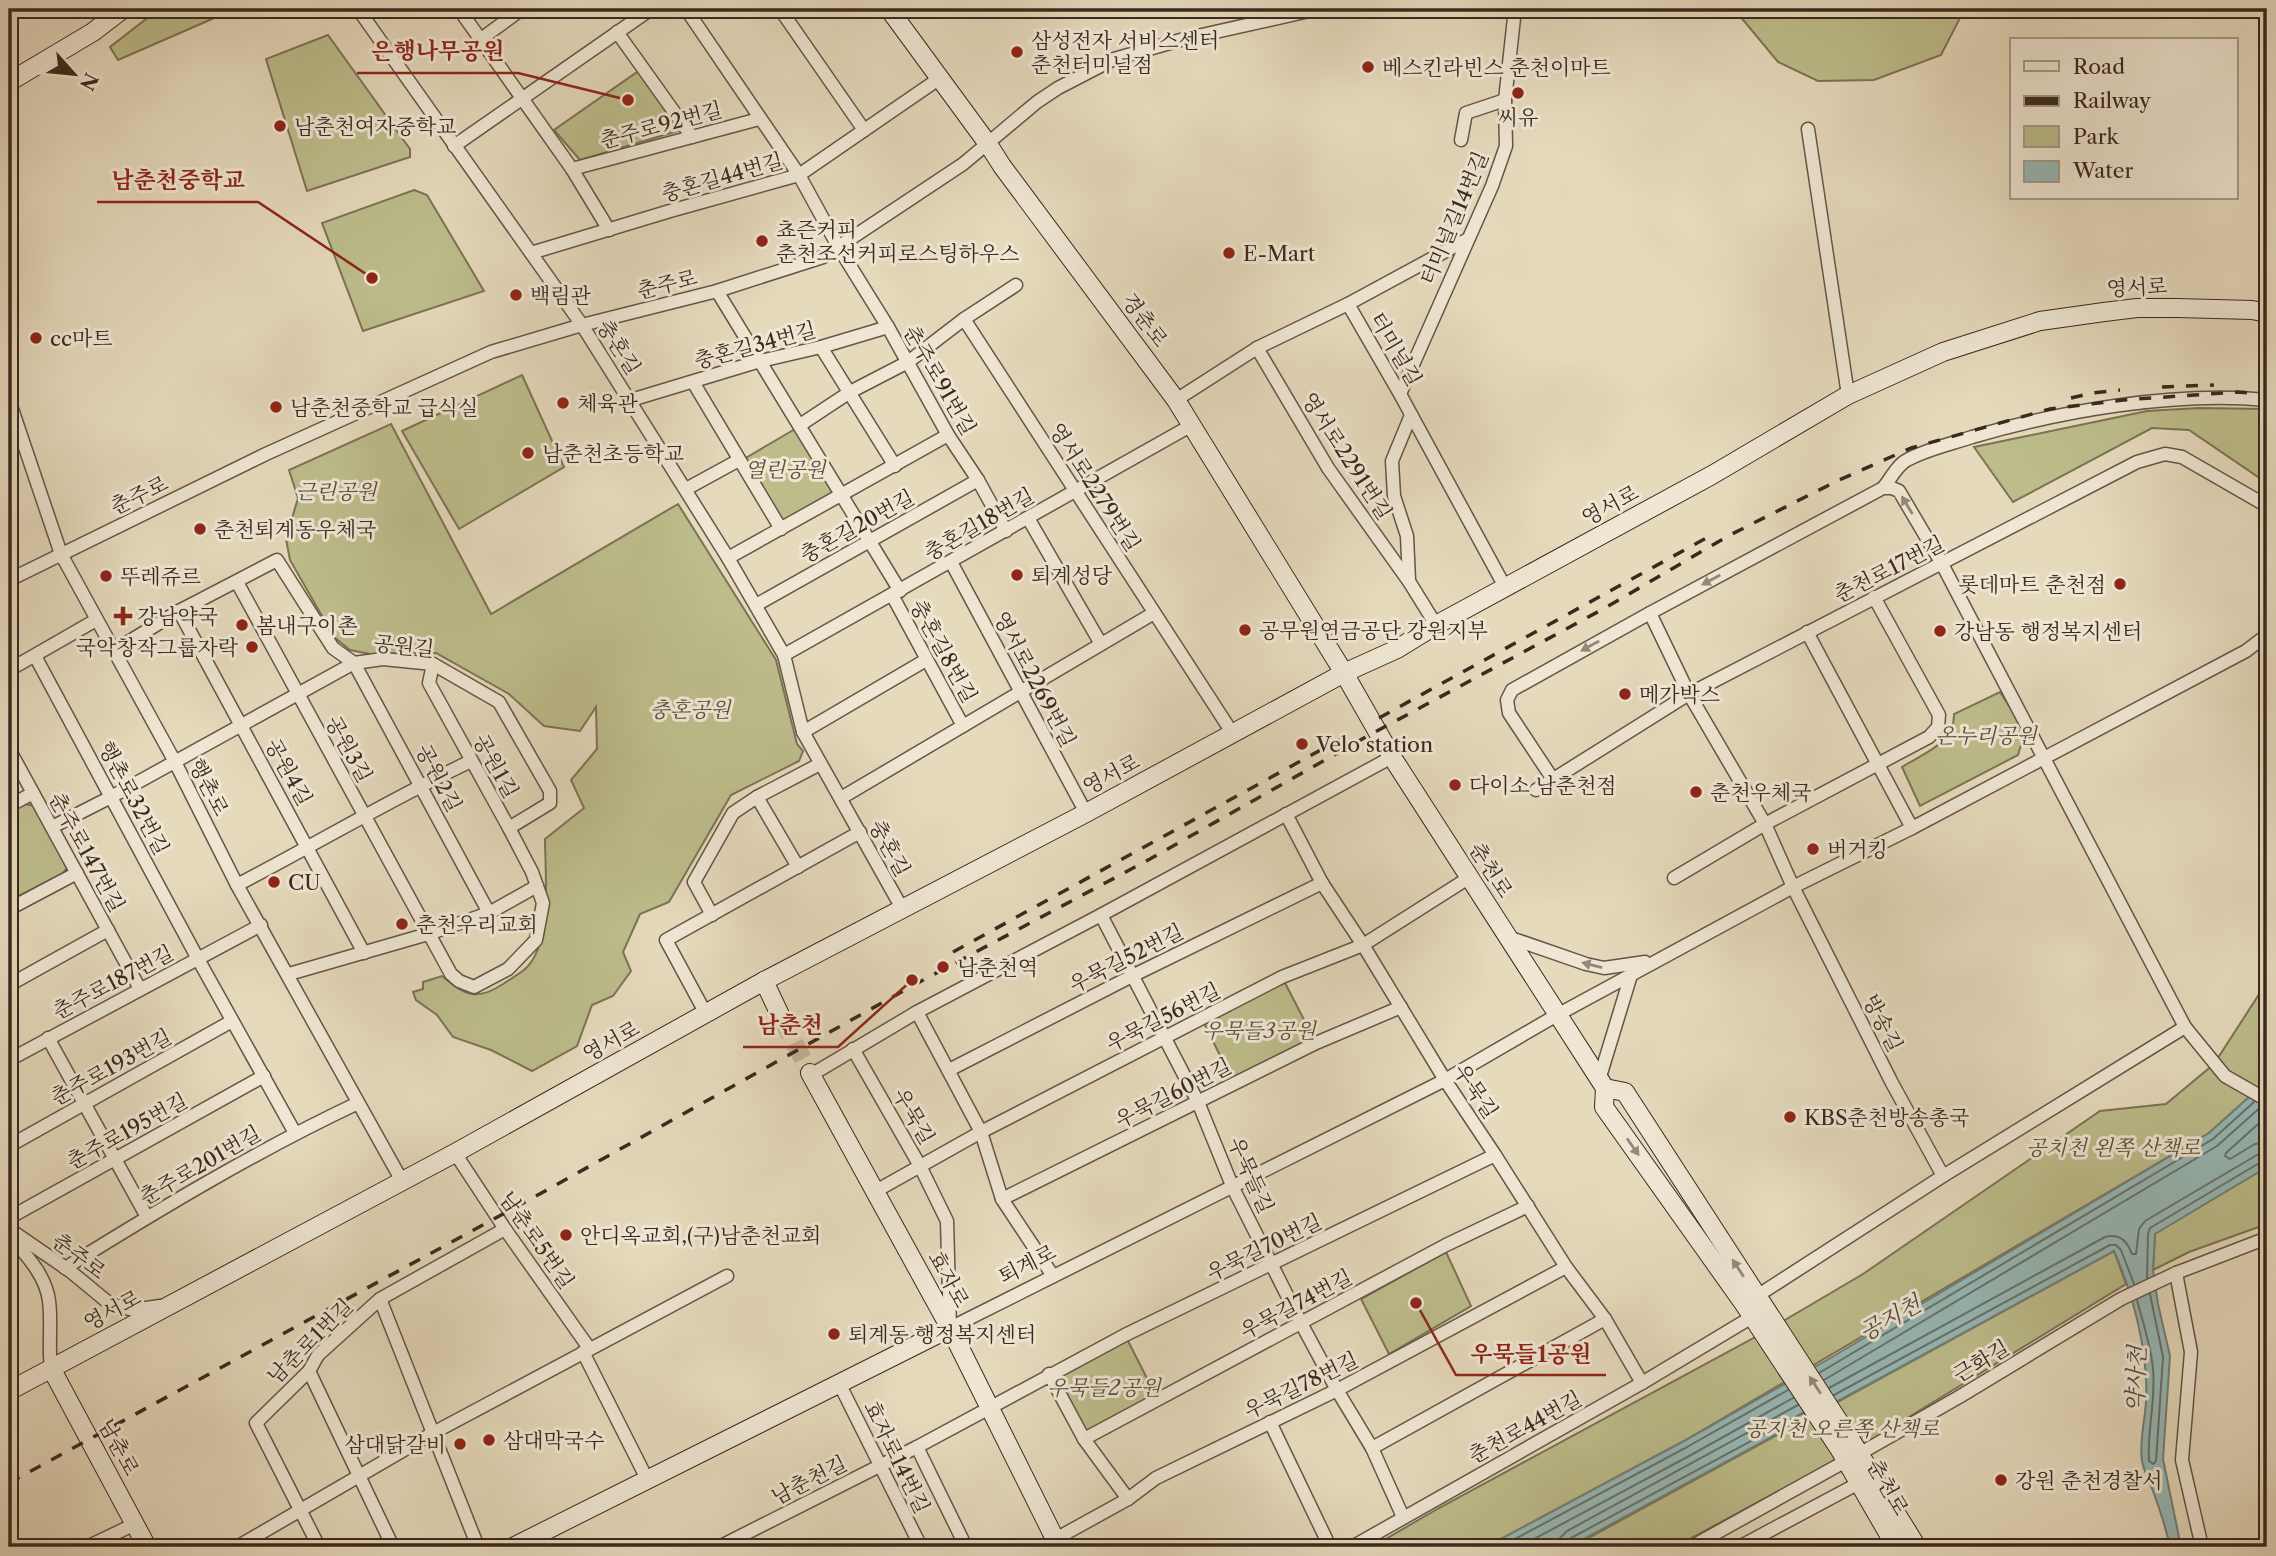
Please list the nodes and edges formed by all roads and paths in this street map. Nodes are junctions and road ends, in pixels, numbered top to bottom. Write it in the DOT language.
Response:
graph roads {
  1 [pos="122,9"];
  2 [pos="358,9"];
  3 [pos="458,9"];
  4 [pos="522,9"];
  5 [pos="651,9"];
  6 [pos="686,9"];
  7 [pos="780,9"];
  8 [pos="889,9"];
  9 [pos="1318,9"];
  10 [pos="1515,9"];
  11 [pos="617,32"];
  12 [pos="481,39"];
  13 [pos="940,78"];
  14 [pos="9,82"];
  15 [pos="522,98"];
  16 [pos="1505,100"];
  17 [pos="759,118"];
  18 [pos="1808,128"];
  19 [pos="864,130"];
  20 [pos="692,137"];
  21 [pos="1461,140"];
  22 [pos="988,144"];
  23 [pos="454,146"];
  24 [pos="572,169"];
  25 [pos="799,175"];
  26 [pos="609,230"];
  27 [pos="1468,239"];
  28 [pos="839,248"];
  29 [pos="531,253"];
  30 [pos="1016,285"];
  31 [pos="717,291"];
  32 [pos="1348,304"];
  33 [pos="2267,313"];
  34 [pos="964,319"];
  35 [pos="582,325"];
  36 [pos="888,327"];
  37 [pos="821,347"];
  38 [pos="1257,348"];
  39 [pos="760,361"];
  40 [pos="908,362"];
  41 [pos="693,382"];
  42 [pos="850,393"];
  43 [pos="1400,394"];
  44 [pos="1849,395"];
  45 [pos="9,400"];
  46 [pos="631,400"];
  47 [pos="1176,400"];
  48 [pos="2267,400"];
  49 [pos="1411,415"];
  50 [pos="800,425"];
  51 [pos="1192,425"];
  52 [pos="948,435"];
  53 [pos="739,460"];
  54 [pos="895,466"];
  55 [pos="978,480"];
  56 [pos="1883,488"];
  57 [pos="685,489"];
  58 [pos="1075,492"];
  59 [pos="841,494"];
  60 [pos="2267,506"];
  61 [pos="1028,518"];
  62 [pos="781,529"];
  63 [pos="1006,531"];
  64 [pos="870,540"];
  65 [pos="61,554"];
  66 [pos="728,558"];
  67 [pos="951,562"];
  68 [pos="1942,564"];
  69 [pos="9,580"];
  70 [pos="237,582"];
  71 [pos="1410,583"];
  72 [pos="1505,587"];
  73 [pos="896,593"];
  74 [pos="1874,597"];
  75 [pos="756,605"];
  76 [pos="179,611"];
  77 [pos="1154,612"];
  78 [pos="1650,613"];
  79 [pos="96,620"];
  80 [pos="1436,625"];
  81 [pos="1807,632"];
  82 [pos="2267,635"];
  83 [pos="1101,644"];
  84 [pos="116,650"];
  85 [pos="784,655"];
  86 [pos="35,656"];
  87 [pos="926,660"];
  88 [pos="354,663"];
  89 [pos="433,664"];
  90 [pos="9,670"];
  91 [pos="1344,673"];
  92 [pos="1021,692"];
  93 [pos="1689,694"];
  94 [pos="298,696"];
  95 [pos="242,726"];
  96 [pos="963,726"];
  97 [pos="803,732"];
  98 [pos="1233,734"];
  99 [pos="9,749"];
  100 [pos="1392,757"];
  101 [pos="2044,759"];
  102 [pos="471,761"];
  103 [pos="175,762"];
  104 [pos="820,764"];
  105 [pos="1877,764"];
  106 [pos="1554,781"];
  107 [pos="421,785"];
  108 [pos="1536,790"];
  109 [pos="33,793"];
  110 [pos="111,797"];
  111 [pos="757,797"];
  112 [pos="841,798"];
  113 [pos="9,806"];
  114 [pos="1086,813"];
  115 [pos="1286,814"];
  116 [pos="363,815"];
  117 [pos="1765,824"];
  118 [pos="52,827"];
  119 [pos="509,828"];
  120 [pos="1912,828"];
  121 [pos="860,832"];
  122 [pos="308,848"];
  123 [pos="798,867"];
  124 [pos="76,873"];
  125 [pos="1470,877"];
  126 [pos="1674,878"];
  127 [pos="1322,883"];
  128 [pos="237,885"];
  129 [pos="537,886"];
  130 [pos="1793,887"];
  131 [pos="9,909"];
  132 [pos="903,910"];
  133 [pos="489,913"];
  134 [pos="712,915"];
  135 [pos="1101,915"];
  136 [pos="261,925"];
  137 [pos="108,930"];
  138 [pos="428,934"];
  139 [pos="1507,936"];
  140 [pos="1363,945"];
  141 [pos="365,953"];
  142 [pos="198,959"];
  143 [pos="1659,959"];
  144 [pos="289,974"];
  145 [pos="1631,975"];
  146 [pos="1132,976"];
  147 [pos="764,981"];
  148 [pos="9,985"];
  149 [pos="140,989"];
  150 [pos="1401,1007"];
  151 [pos="918,1012"];
  152 [pos="706,1014"];
  153 [pos="1557,1015"];
  154 [pos="782,1019"];
  155 [pos="232,1021"];
  156 [pos="2185,1027"];
  157 [pos="1166,1037"];
  158 [pos="48,1038"];
  159 [pos="853,1049"];
  160 [pos="9,1060"];
  161 [pos="949,1070"];
  162 [pos="810,1074"];
  163 [pos="264,1076"];
  164 [pos="1445,1080"];
  165 [pos="1602,1084"];
  166 [pos="2267,1100"];
  167 [pos="1198,1102"];
  168 [pos="85,1103"];
  169 [pos="358,1103"];
  170 [pos="981,1132"];
  171 [pos="295,1133"];
  172 [pos="9,1146"];
  173 [pos="455,1153"];
  174 [pos="1495,1155"];
  175 [pos="116,1160"];
  176 [pos="920,1166"];
  177 [pos="1943,1175"];
  178 [pos="402,1181"];
  179 [pos="1233,1188"];
  180 [pos="874,1192"];
  181 [pos="1002,1199"];
  182 [pos="1528,1206"];
  183 [pos="147,1217"];
  184 [pos="9,1218"];
  185 [pos="505,1230"];
  186 [pos="9,1232"];
  187 [pos="2267,1238"];
  188 [pos="1272,1264"];
  189 [pos="1566,1267"];
  190 [pos="65,1268"];
  191 [pos="2172,1274"];
  192 [pos="727,1276"];
  193 [pos="1053,1276"];
  194 [pos="1757,1296"];
  195 [pos="380,1299"];
  196 [pos="170,1304"];
  197 [pos="1752,1317"];
  198 [pos="1605,1319"];
  199 [pos="1301,1323"];
  200 [pos="950,1328"];
  201 [pos="1769,1329"];
  202 [pos="586,1350"];
  203 [pos="51,1368"];
  204 [pos="309,1371"];
  205 [pos="1049,1374"];
  206 [pos="839,1383"];
  207 [pos="1642,1383"];
  208 [pos="1337,1390"];
  209 [pos="9,1391"];
  210 [pos="989,1408"];
  211 [pos="1270,1422"];
  212 [pos="433,1433"];
  213 [pos="1084,1439"];
  214 [pos="916,1447"];
  215 [pos="1372,1448"];
  216 [pos="1849,1452"];
  217 [pos="881,1465"];
  218 [pos="358,1476"];
  219 [pos="648,1481"];
  220 [pos="1859,1483"];
  221 [pos="1128,1499"];
  222 [pos="301,1511"];
  223 [pos="1403,1517"];
  224 [pos="135,1524"];
  225 [pos="1052,1545"];
  226 [pos="87,1547"];
  227 [pos="147,1547"];
  228 [pos="237,1547"];
  229 [pos="319,1547"];
  230 [pos="393,1547"];
  231 [pos="478,1547"];
  232 [pos="513,1547"];
  233 [pos="719,1547"];
  234 [pos="920,1547"];
  235 [pos="966,1547"];
  236 [pos="1330,1547"];
  237 [pos="1352,1547"];
  238 [pos="1691,1547"];
  239 [pos="1739,1547"];
  240 [pos="1896,1547"];
  241 [pos="1917,1547"];
  242 [pos="2202,1547"];
  1 -- 14 [label="street"];
  2 -- 23 [label="street, 충혼길"];
  3 -- 12 [label="street"];
  4 -- 12 [label="street"];
  5 -- 11 [label="street"];
  6 -- 17 [label="street, 춘주로92번길"];
  7 -- 19 [label="street"];
  8 -- 13 [label="street, 경춘로"];
  9 -- 22 [label="street, 춘주로"];
  10 -- 16 [label="street, 터미널길14번길"];
  11 -- 15 [label="street"];
  11 -- 20 [label="street"];
  12 -- 15 [label="street"];
  13 -- 19 [label="street, 충혼길44번길"];
  13 -- 22 [label="street, 경춘로"];
  15 -- 23 [label="street"];
  15 -- 24 [label="street"];
  16 -- 21 [label="street"];
  16 -- 27 [label="street, 터미널길14번길"];
  17 -- 20 [label="street, 춘주로92번길"];
  17 -- 25 [label="street, 춘주로92번길"];
  18 -- 44 [label="street"];
  19 -- 25 [label="street, 충혼길44번길"];
  20 -- 24 [label="street, 춘주로92번길"];
  22 -- 28 [label="street, 춘주로"];
  22 -- 47 [label="street, 경춘로"];
  23 -- 29 [label="street, 충혼길"];
  24 -- 26 [label="street"];
  25 -- 26 [label="street, 충혼길44번길"];
  25 -- 28 [label="street, 춘주로92번길"];
  26 -- 29 [label="street, 충혼길44번길"];
  27 -- 32 [label="street"];
  27 -- 43 [label="street, 터미널길14번길"];
  28 -- 31 [label="street, 춘주로"];
  28 -- 36 [label="street, 춘주로91번길"];
  29 -- 35 [label="street, 충혼길"];
  30 -- 34 [label="street"];
  31 -- 35 [label="street, 춘주로"];
  31 -- 39 [label="street, 충혼길8번길"];
  32 -- 38 [label="street, 터미널길"];
  32 -- 43 [label="street, 터미널길"];
  33 -- 44 [label="street, 영서로"];
  34 -- 40 [label="street"];
  34 -- 58 [label="street, 영서로2279번길"];
  35 -- 46 [label="street, 충혼길"];
  35 -- 65 [label="street, 춘주로"];
  36 -- 37 [label="street, 충혼길34번길"];
  36 -- 40 [label="street, 춘주로91번길"];
  37 -- 39 [label="street, 충혼길34번길"];
  37 -- 42 [label="street"];
  38 -- 47 [label="street, 터미널길"];
  38 -- 71 [label="street, 영서로2291번길"];
  39 -- 41 [label="street, 충혼길34번길"];
  39 -- 50 [label="street, 충혼길8번길"];
  40 -- 42 [label="street"];
  40 -- 52 [label="street, 춘주로91번길"];
  41 -- 46 [label="street, 충혼길34번길"];
  41 -- 53 [label="street"];
  42 -- 50 [label="street"];
  42 -- 54 [label="street"];
  43 -- 49 [label="street, 터미널길"];
  44 -- 72 [label="street, 영서로"];
  45 -- 65 [label="street, 행촌로"];
  46 -- 57 [label="street, 충혼길"];
  47 -- 51 [label="street, 경춘로"];
  48 -- 56 [label="street"];
  49 -- 71 [label="street, 영서로2291번길"];
  49 -- 72 [label="street, 터미널길"];
  50 -- 59 [label="street, 충혼길8번길"];
  51 -- 58 [label="street, 충혼길18번길"];
  51 -- 91 [label="street, 경춘로"];
  52 -- 54 [label="street"];
  52 -- 55 [label="street, 춘주로91번길"];
  53 -- 57 [label="street"];
  53 -- 62 [label="street"];
  54 -- 59 [label="street"];
  55 -- 63 [label="street, 춘주로91번길"];
  55 -- 64 [label="street, 충혼길20번길"];
  68 -- 56 [label="street, one-way"];
  56 -- 78 [label="street, one-way"];
  57 -- 66 [label="street, 충혼길"];
  58 -- 61 [label="street, 충혼길18번길"];
  58 -- 77 [label="street, 영서로2279번길"];
  59 -- 62 [label="street"];
  59 -- 64 [label="street, 충혼길8번길"];
  60 -- 68 [label="street, 춘천로17번길"];
  61 -- 63 [label="street, 충혼길18번길"];
  61 -- 83 [label="street"];
  62 -- 66 [label="street"];
  63 -- 67 [label="street, 충혼길18번길"];
  64 -- 73 [label="street, 충혼길8번길"];
  64 -- 75 [label="street, 충혼길20번길"];
  65 -- 69 [label="street, 춘주로"];
  65 -- 79 [label="street, 행촌로"];
  66 -- 75 [label="street, 충혼길"];
  67 -- 73 [label="street, 충혼길18번길"];
  67 -- 92 [label="street, 영서로2269번길"];
  68 -- 74 [label="street, 춘천로17번길"];
  68 -- 101 [label="street"];
  70 -- 76 [label="street"];
  70 -- 88 [label="street, 공원길"];
  70 -- 94 [label="street, 공원3길"];
  71 -- 80 [label="street, 영서로2291번길"];
  72 -- 80 [label="street, 영서로"];
  73 -- 85 [label="street, 충혼길18번길"];
  73 -- 87 [label="street, 충혼길8번길"];
  74 -- 81 [label="street, 춘천로17번길"];
  74 -- 105 [label="street"];
  75 -- 85 [label="street, 충혼길"];
  76 -- 84 [label="street"];
  76 -- 95 [label="street, 공원4길"];
  77 -- 83 [label="street, 충혼길8번길"];
  77 -- 98 [label="street, 영서로2279번길"];
  78 -- 93 [label="street, 방송길"];
  78 -- 106 [label="street, one-way"];
  79 -- 84 [label="street, 행촌로"];
  79 -- 86 [label="street"];
  80 -- 91 [label="street, 영서로"];
  81 -- 93 [label="street, 춘천로17번길"];
  81 -- 105 [label="street"];
  82 -- 101 [label="street"];
  83 -- 92 [label="street, 충혼길8번길"];
  84 -- 103 [label="street, 행촌로"];
  85 -- 97 [label="street, 충혼길"];
  86 -- 90 [label="street"];
  86 -- 110 [label="street, 행촌로32번길"];
  87 -- 96 [label="street, 충혼길8번길"];
  87 -- 97 [label="street"];
  88 -- 89 [label="street, 공원길"];
  88 -- 94 [label="street"];
  88 -- 107 [label="street, 공원2길"];
  89 -- 102 [label="street, 공원1길"];
  89 -- 119 [label="street, 공원길"];
  91 -- 98 [label="street, 영서로"];
  91 -- 100 [label="street, 춘천로"];
  92 -- 96 [label="street, 충혼길8번길"];
  92 -- 114 [label="street, 영서로2269번길"];
  93 -- 106 [label="street, 춘천로17번길"];
  93 -- 117 [label="street, 방송길"];
  94 -- 95 [label="street"];
  94 -- 116 [label="street, 공원3길"];
  95 -- 103 [label="street"];
  95 -- 122 [label="street, 공원4길"];
  96 -- 112 [label="street, 충혼길8번길"];
  97 -- 104 [label="street, 충혼길"];
  98 -- 114 [label="street, 영서로"];
  99 -- 109 [label="street, 춘주로147번길"];
  100 -- 115 [label="street"];
  100 -- 125 [label="street, 춘천로"];
  101 -- 120 [label="street"];
  101 -- 156 [label="street"];
  102 -- 107 [label="street"];
  102 -- 119 [label="street, 공원1길"];
  103 -- 110 [label="street"];
  103 -- 128 [label="street, 행촌로"];
  104 -- 111 [label="street"];
  104 -- 112 [label="street, 충혼길"];
  105 -- 117 [label="street"];
  105 -- 120 [label="street"];
  106 -- 108 [label="street, 춘천로17번길"];
  107 -- 116 [label="street"];
  107 -- 133 [label="street, 공원2길"];
  109 -- 113 [label="street, 춘주로147번길"];
  109 -- 118 [label="street, 춘주로147번길"];
  110 -- 118 [label="street"];
  110 -- 142 [label="street, 행촌로32번길"];
  111 -- 123 [label="street"];
  111 -- 134 [label="street"];
  112 -- 121 [label="street, 충혼길"];
  114 -- 132 [label="street, 영서로"];
  115 -- 127 [label="street, 우묵길"];
  115 -- 135 [label="street"];
  116 -- 122 [label="street"];
  116 -- 138 [label="street, 공원3길"];
  117 -- 126 [label="street"];
  117 -- 130 [label="street, 방송길"];
  118 -- 124 [label="street, 춘주로147번길"];
  119 -- 129 [label="street, 공원1길"];
  120 -- 130 [label="street"];
  121 -- 123 [label="street"];
  121 -- 132 [label="street, 충혼길"];
  122 -- 128 [label="street"];
  122 -- 141 [label="street, 공원4길"];
  123 -- 134 [label="street"];
  124 -- 131 [label="street"];
  124 -- 137 [label="street, 춘주로147번길"];
  125 -- 139 [label="street, 춘천로"];
  125 -- 140 [label="street, 우묵길56번길"];
  127 -- 140 [label="street, 우묵길"];
  127 -- 146 [label="street, 우묵길52번길"];
  128 -- 136 [label="street, 행촌로"];
  129 -- 133 [label="street"];
  129 -- 138 [label="street, 공원3길"];
  130 -- 143 [label="street"];
  130 -- 177 [label="street, 방송길"];
  132 -- 147 [label="street, 영서로"];
  133 -- 138 [label="street"];
  134 -- 152 [label="street"];
  135 -- 146 [label="street, 우묵들길"];
  135 -- 151 [label="street"];
  136 -- 142 [label="street, 춘주로187번길"];
  136 -- 144 [label="street, 행촌로"];
  137 -- 148 [label="street, 춘주로147번길"];
  137 -- 149 [label="street, 춘주로147번길"];
  138 -- 141 [label="street"];
  143 -- 139 [label="street, one-way"];
  139 -- 153 [label="street, 춘천로"];
  140 -- 150 [label="street, 우묵길"];
  140 -- 157 [label="street, 우묵길56번길"];
  141 -- 144 [label="street"];
  142 -- 149 [label="street, 춘주로187번길"];
  142 -- 155 [label="street, 춘주로187번길"];
  143 -- 145 [label="street"];
  144 -- 169 [label="street, 행촌로"];
  145 -- 153 [label="street"];
  145 -- 165 [label="street"];
  146 -- 157 [label="street, 우묵들길"];
  146 -- 161 [label="street, 우묵길52번길"];
  147 -- 152 [label="street, 영서로"];
  147 -- 154 [label="street"];
  149 -- 158 [label="street, 춘주로187번길"];
  150 -- 164 [label="street, 우묵길"];
  150 -- 167 [label="street, 우묵길60번길"];
  151 -- 159 [label="street"];
  151 -- 161 [label="street"];
  152 -- 173 [label="street, 영서로"];
  153 -- 164 [label="street, 퇴계로"];
  153 -- 165 [label="street, 춘천로"];
  155 -- 163 [label="street, 춘주로187번길"];
  155 -- 168 [label="street, 춘주로193번길"];
  156 -- 166 [label="street"];
  156 -- 177 [label="street"];
  157 -- 167 [label="street, 우묵들길"];
  157 -- 170 [label="street, 우묵길56번길"];
  158 -- 160 [label="street, 춘주로187번길"];
  158 -- 168 [label="street"];
  159 -- 162 [label="street"];
  159 -- 176 [label="street, 우묵길"];
  161 -- 170 [label="street"];
  162 -- 180 [label="street, 효자로"];
  163 -- 171 [label="street, 춘주로187번길"];
  163 -- 175 [label="street, 춘주로195번길"];
  164 -- 174 [label="street, 우묵길"];
  164 -- 179 [label="street, 퇴계로"];
  194 -- 165 [label="street, 춘천로, one-way"];
  165 -- 197 [label="street, 춘천로, one-way"];
  167 -- 179 [label="street, 우묵들길"];
  167 -- 181 [label="street, 우묵길60번길"];
  168 -- 172 [label="street, 춘주로193번길"];
  168 -- 175 [label="street"];
  169 -- 171 [label="street, 춘주로201번길"];
  169 -- 178 [label="street, 행촌로"];
  170 -- 176 [label="street, 우묵길56번길"];
  170 -- 181 [label="street"];
  171 -- 183 [label="street, 춘주로201번길"];
  173 -- 178 [label="street, 영서로"];
  173 -- 185 [label="street, 남춘로5번길"];
  174 -- 182 [label="street, 우묵길"];
  174 -- 188 [label="street, 우묵길70번길"];
  175 -- 183 [label="street"];
  175 -- 184 [label="street, 춘주로195번길"];
  176 -- 180 [label="street, 우묵길56번길"];
  176 -- 200 [label="street, 우묵길"];
  177 -- 194 [label="street"];
  178 -- 196 [label="street, 영서로"];
  179 -- 188 [label="street, 우묵들길"];
  179 -- 193 [label="street, 퇴계로"];
  180 -- 200 [label="street, 효자로"];
  181 -- 193 [label="street"];
  182 -- 189 [label="street, 우묵길"];
  182 -- 199 [label="street, 우묵길74번길"];
  183 -- 190 [label="street, 춘주로201번길"];
  185 -- 195 [label="street, 남춘로1번길"];
  185 -- 202 [label="street, 남춘로5번길"];
  186 -- 190 [label="street, 춘주로"];
  186 -- 203 [label="street"];
  187 -- 191 [label="street"];
  188 -- 199 [label="street, 우묵들길"];
  188 -- 205 [label="street, 우묵길70번길"];
  189 -- 198 [label="street, 우묵길"];
  189 -- 208 [label="street, 우묵길78번길"];
  190 -- 196 [label="street, 춘주로"];
  191 -- 216 [label="street, 근화길"];
  191 -- 242 [label="street"];
  192 -- 202 [label="street"];
  193 -- 200 [label="street, 퇴계로"];
  194 -- 201 [label="street, 춘천로"];
  195 -- 204 [label="street, 남춘로1번길"];
  195 -- 212 [label="street"];
  196 -- 203 [label="street, 영서로"];
  197 -- 201 [label="street, 춘천로"];
  197 -- 207 [label="street, 춘천로44번길"];
  198 -- 207 [label="street, 우묵길"];
  198 -- 215 [label="street"];
  199 -- 208 [label="street, 우묵들길"];
  199 -- 213 [label="street, 우묵길74번길"];
  200 -- 206 [label="street, 퇴계로"];
  200 -- 210 [label="street, 효자로"];
  201 -- 216 [label="street"];
  202 -- 212 [label="street"];
  202 -- 219 [label="street, 남춘로5번길"];
  203 -- 209 [label="street, 영서로"];
  203 -- 224 [label="street, 남춘로"];
  204 -- 218 [label="street"];
  204 -- 222 [label="street, 남춘로1번길"];
  205 -- 210 [label="street, 우묵길70번길"];
  205 -- 213 [label="street"];
  206 -- 217 [label="street, 효자로14번길"];
  206 -- 219 [label="street, 퇴계로"];
  207 -- 223 [label="street, 춘천로44번길"];
  208 -- 211 [label="street, 우묵길78번길"];
  208 -- 215 [label="street, 우묵들길"];
  210 -- 214 [label="street, 남춘천길"];
  210 -- 225 [label="street, 효자로"];
  211 -- 221 [label="street, 우묵길78번길"];
  211 -- 236 [label="street"];
  212 -- 218 [label="street"];
  212 -- 231 [label="street"];
  213 -- 221 [label="street"];
  214 -- 217 [label="street, 남춘천길"];
  214 -- 235 [label="street"];
  215 -- 223 [label="street, 우묵들길"];
  216 -- 220 [label="street, 춘천로"];
  216 -- 238 [label="street, 근화길"];
  216 -- 241 [label="street, 춘천로"];
  217 -- 233 [label="street, 남춘천길"];
  217 -- 234 [label="street, 효자로14번길"];
  218 -- 222 [label="street"];
  218 -- 230 [label="street"];
  219 -- 232 [label="street, 퇴계로"];
  220 -- 239 [label="street"];
  220 -- 240 [label="street, 춘천로"];
  221 -- 225 [label="street, 우묵길78번길"];
  222 -- 228 [label="street"];
  222 -- 229 [label="street"];
  223 -- 237 [label="street, 춘천로44번길"];
  224 -- 226 [label="street"];
  224 -- 227 [label="street, 남춘로"];
}
